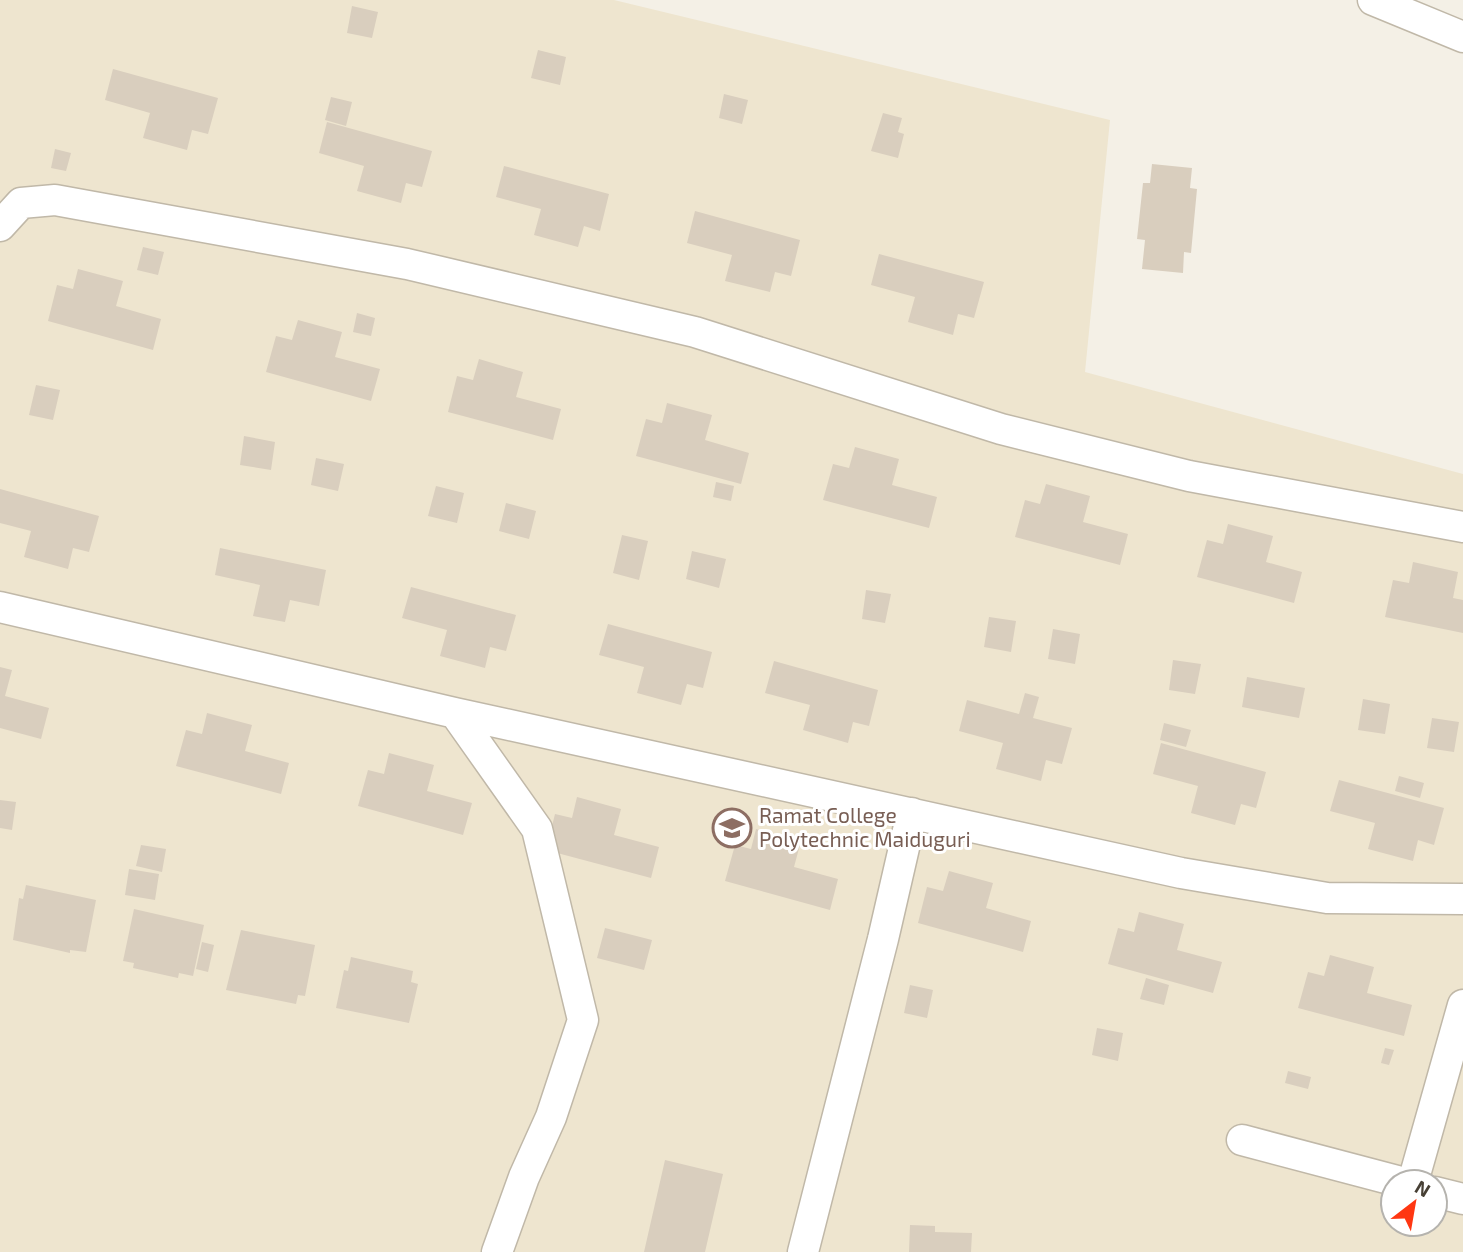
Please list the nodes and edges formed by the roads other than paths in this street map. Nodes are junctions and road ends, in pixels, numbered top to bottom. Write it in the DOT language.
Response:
graph roads {
  1 [pos="1373,0"];
  2 [pos="1463,37"];
  3 [pos="0,226"];
  4 [pos="1463,527"];
  5 [pos="0,607"];
  6 [pos="455,713"];
  7 [pos="912,813"];
  8 [pos="1463,899"];
  9 [pos="1463,1005"];
  10 [pos="1242,1140"];
  11 [pos="1417,1168"];
  12 [pos="1379,1176"];
  13 [pos="497,1252"];
  14 [pos="803,1252"];
  1 -- 2 [label="street"];
  3 -- 4 [label="street"];
  5 -- 6 [label="street"];
  6 -- 7 [label="street"];
  6 -- 13 [label="street"];
  7 -- 8 [label="street"];
  7 -- 14 [label="street"];
  9 -- 11 [label="street"];
  10 -- 12 [label="street"];
}
